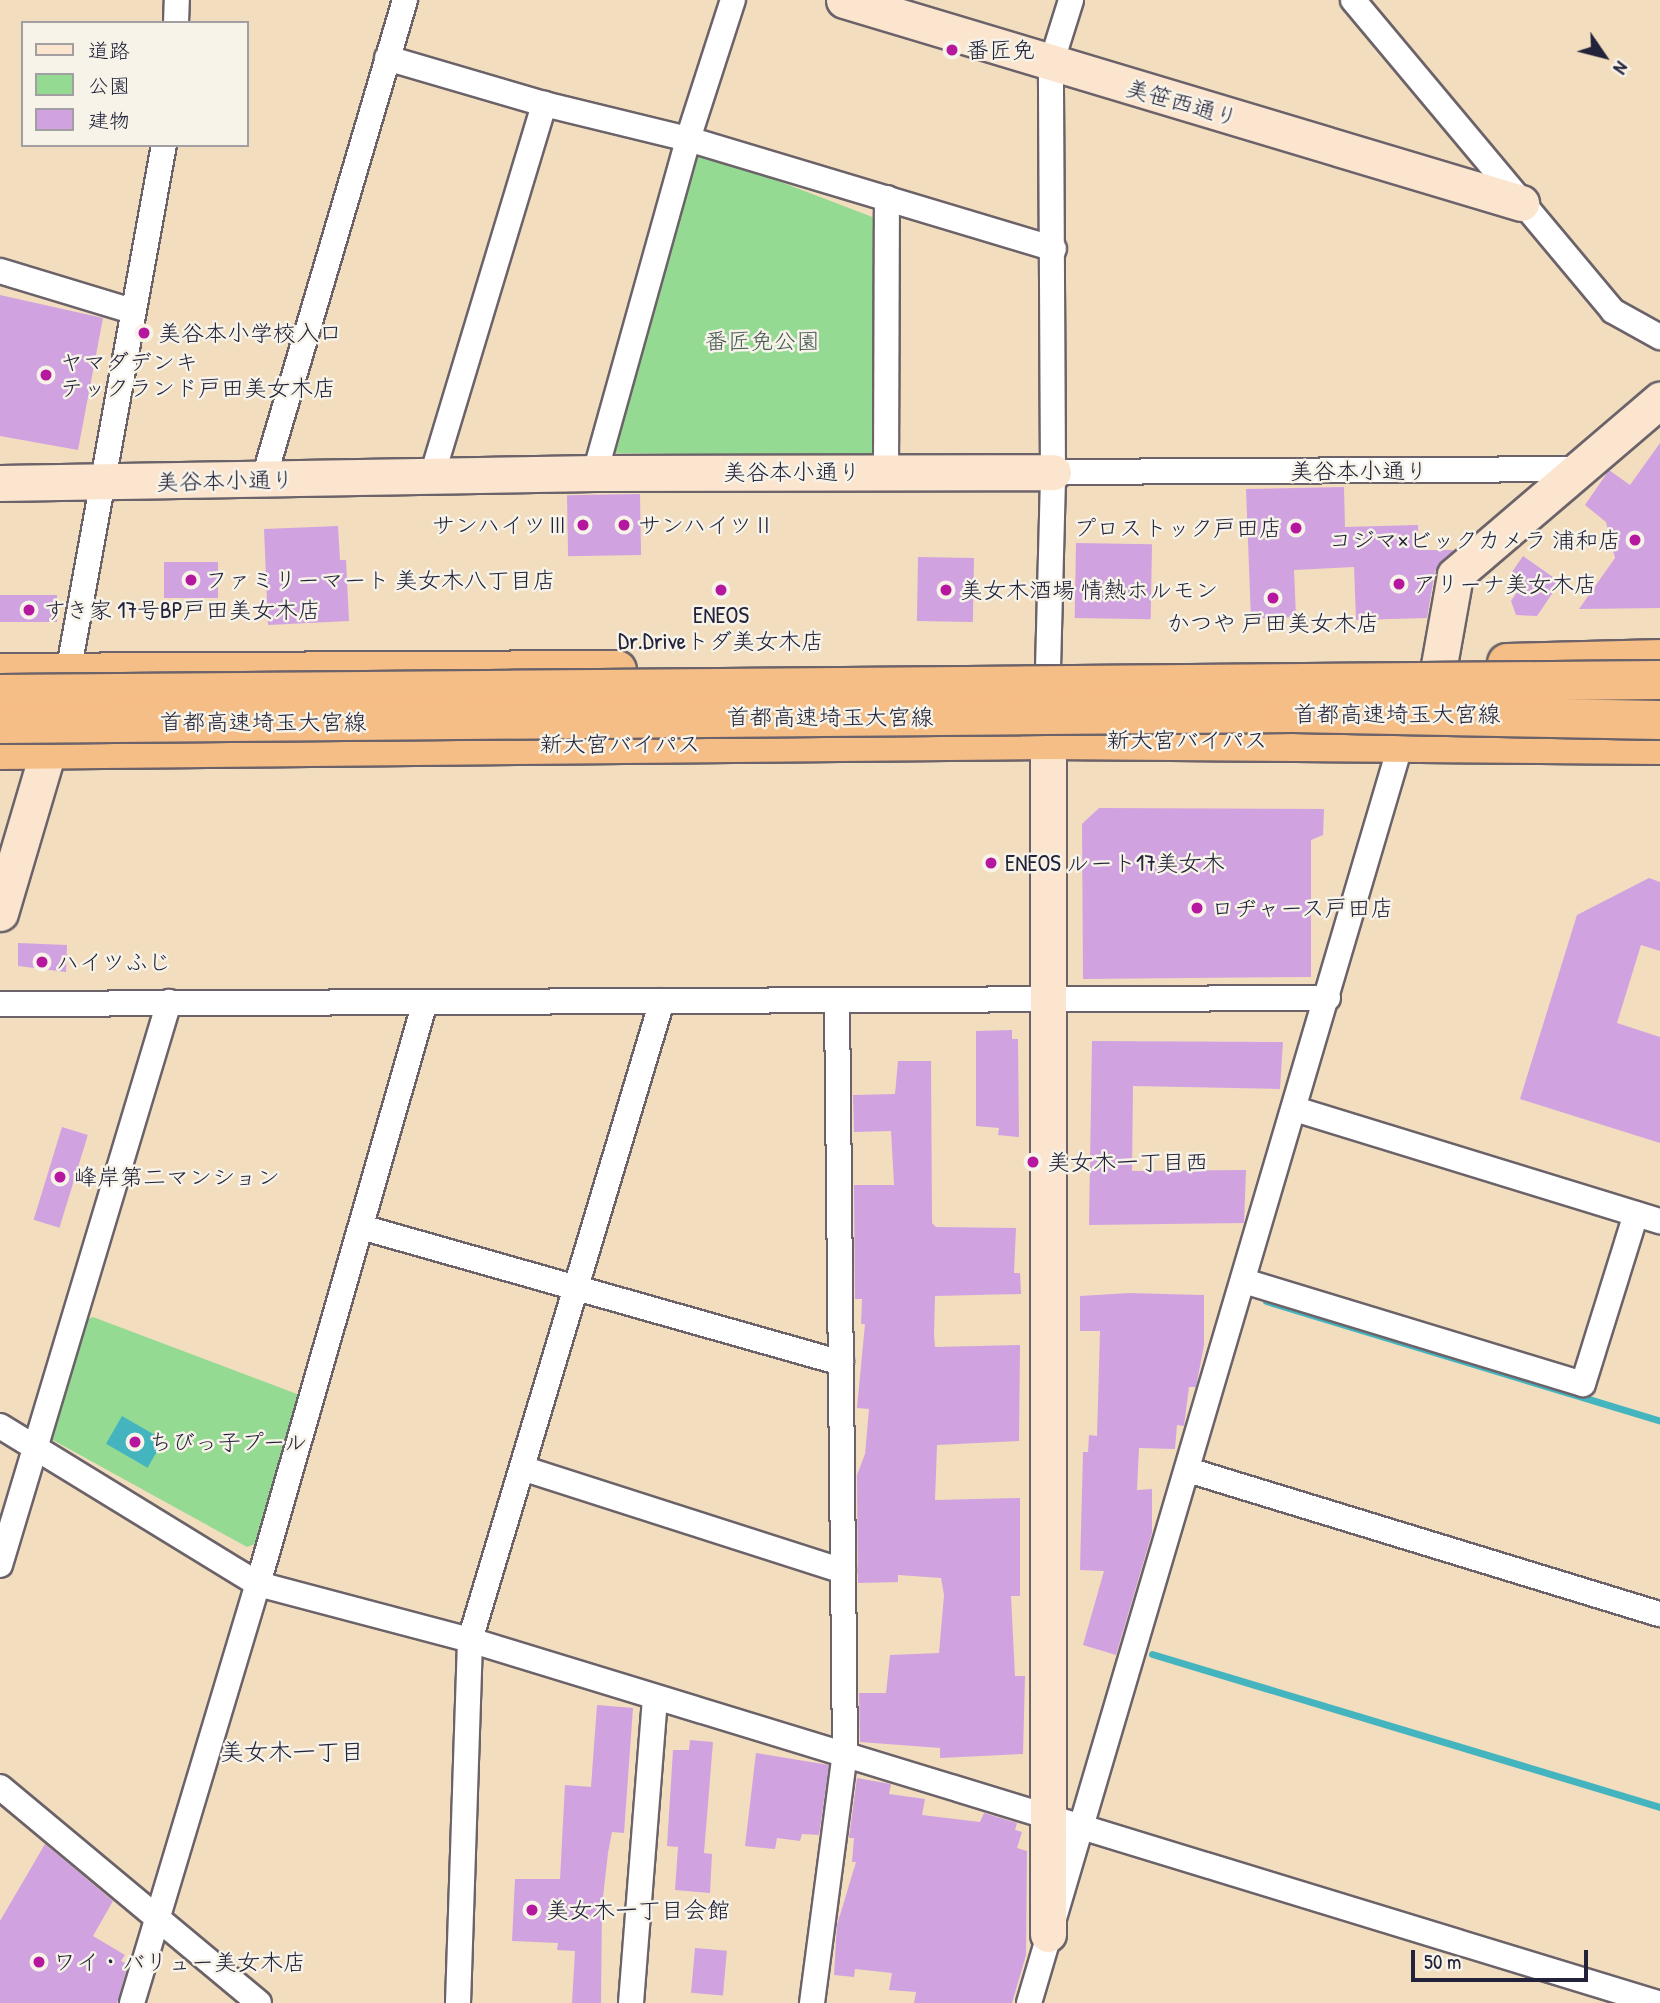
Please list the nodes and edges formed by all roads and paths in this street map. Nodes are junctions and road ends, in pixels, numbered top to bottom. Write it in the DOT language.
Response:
graph roads {
  1 [pos="177,0"];
  2 [pos="405,0"];
  3 [pos="733,0"];
  4 [pos="844,0"];
  5 [pos="1072,0"];
  6 [pos="1353,0"];
  7 [pos="176,21"];
  8 [pos="387,58"];
  9 [pos="1051,64"];
  10 [pos="544,104"];
  11 [pos="688,138"];
  12 [pos="164,147"];
  13 [pos="887,198"];
  14 [pos="1521,202"];
  15 [pos="1054,249"];
  16 [pos="0,271"];
  17 [pos="132,311"];
  18 [pos="1660,337"];
  19 [pos="1660,400"];
  20 [pos="1584,469"];
  21 [pos="595,472"];
  22 [pos="886,472"];
  23 [pos="1053,472"];
  24 [pos="431,479"];
  25 [pos="263,481"];
  26 [pos="100,482"];
  27 [pos="0,483"];
  28 [pos="1660,659"];
  29 [pos="1439,665"];
  30 [pos="1048,669"];
  31 [pos="0,673"];
  32 [pos="68,673"];
  33 [pos="1660,680"];
  34 [pos="0,694"];
  35 [pos="1660,720"];
  36 [pos="0,724"];
  37 [pos="1048,740"];
  38 [pos="1402,740"];
  39 [pos="1660,745"];
  40 [pos="50,749"];
  41 [pos="0,750"];
  42 [pos="0,914"];
  43 [pos="1328,998"];
  44 [pos="1045,999"];
  45 [pos="836,1000"];
  46 [pos="662,1001"];
  47 [pos="169,1002"];
  48 [pos="425,1002"];
  49 [pos="0,1004"];
  50 [pos="1295,1109"];
  51 [pos="1636,1214"];
  52 [pos="1660,1221"];
  53 [pos="361,1227"];
  54 [pos="1244,1281"];
  55 [pos="576,1286"];
  56 [pos="841,1363"];
  57 [pos="0,1426"];
  58 [pos="35,1448"];
  59 [pos="522,1468"];
  60 [pos="1188,1470"];
  61 [pos="0,1564"];
  62 [pos="843,1571"];
  63 [pos="258,1584"];
  64 [pos="1660,1614"];
  65 [pos="470,1640"];
  66 [pos="655,1699"];
  67 [pos="845,1754"];
  68 [pos="0,1787"];
  69 [pos="1064,1821"];
  70 [pos="156,1917"];
  71 [pos="1048,1934"];
  72 [pos="132,2003"];
  73 [pos="259,2003"];
  74 [pos="458,2003"];
  75 [pos="631,2003"];
  76 [pos="812,2003"];
  77 [pos="1029,2003"];
  78 [pos="1657,2003"];
  1 -- 7 [label="street"];
  2 -- 8 [label="street"];
  3 -- 11 [label="street"];
  4 -- 9 [label="street, 美笹西通り"];
  5 -- 9 [label="street"];
  6 -- 14 [label="street"];
  8 -- 10 [label="street"];
  8 -- 25 [label="street"];
  9 -- 14 [label="street, 美笹西通り"];
  9 -- 15 [label="street"];
  10 -- 11 [label="street"];
  10 -- 24 [label="street"];
  11 -- 13 [label="street"];
  11 -- 21 [label="street"];
  12 -- 17 [label="street"];
  13 -- 15 [label="street"];
  13 -- 22 [label="street"];
  14 -- 18 [label="street"];
  15 -- 23 [label="street"];
  16 -- 17 [label="street"];
  17 -- 26 [label="street"];
  19 -- 20 [label="street"];
  20 -- 23 [label="street, 美谷本小通り"];
  20 -- 29 [label="street"];
  21 -- 22 [label="street, 美谷本小通り"];
  21 -- 24 [label="street, 美谷本小通り"];
  22 -- 23 [label="street, 美谷本小通り"];
  23 -- 30 [label="street"];
  24 -- 25 [label="street, 美谷本小通り"];
  25 -- 26 [label="street, 美谷本小通り"];
  26 -- 27 [label="street, 美谷本小通り"];
  26 -- 32 [label="street"];
  28 -- 29 [label="highway"];
  29 -- 30 [label="highway"];
  30 -- 32 [label="highway"];
  31 -- 32 [label="highway"];
  32 -- 40 [label="street"];
  33 -- 34 [label="highway, 首都高速埼玉大宮線, bridge"];
  35 -- 36 [label="highway, 首都高速埼玉大宮線, bridge"];
  37 -- 38 [label="highway, 新大宮バイパス"];
  37 -- 40 [label="highway, 新大宮バイパス"];
  37 -- 44 [label="street"];
  38 -- 39 [label="highway, 新大宮バイパス"];
  38 -- 43 [label="street"];
  40 -- 41 [label="highway, 新大宮バイパス"];
  40 -- 42 [label="street"];
  43 -- 44 [label="street"];
  43 -- 50 [label="street"];
  44 -- 45 [label="street"];
  44 -- 69 [label="street"];
  45 -- 46 [label="street"];
  45 -- 56 [label="street"];
  46 -- 48 [label="street"];
  46 -- 55 [label="street"];
  47 -- 48 [label="street"];
  47 -- 49 [label="street"];
  47 -- 58 [label="street"];
  48 -- 53 [label="street"];
  50 -- 51 [label="street"];
  50 -- 54 [label="street"];
  51 -- 52 [label="street"];
  51 -- 54 [label="street"];
  53 -- 55 [label="street"];
  53 -- 63 [label="street"];
  54 -- 60 [label="street"];
  55 -- 56 [label="street"];
  55 -- 59 [label="street"];
  56 -- 62 [label="street"];
  57 -- 58 [label="street"];
  58 -- 61 [label="street"];
  58 -- 63 [label="street"];
  59 -- 62 [label="street"];
  59 -- 65 [label="street"];
  60 -- 64 [label="street"];
  60 -- 69 [label="street"];
  62 -- 67 [label="street"];
  63 -- 65 [label="street"];
  63 -- 70 [label="street"];
  65 -- 66 [label="street"];
  65 -- 74 [label="street"];
  66 -- 67 [label="street"];
  66 -- 75 [label="street"];
  67 -- 69 [label="street"];
  67 -- 76 [label="street"];
  68 -- 70 [label="street"];
  69 -- 71 [label="street"];
  69 -- 78 [label="street"];
  70 -- 72 [label="street"];
  70 -- 73 [label="street"];
  71 -- 77 [label="street"];
}
